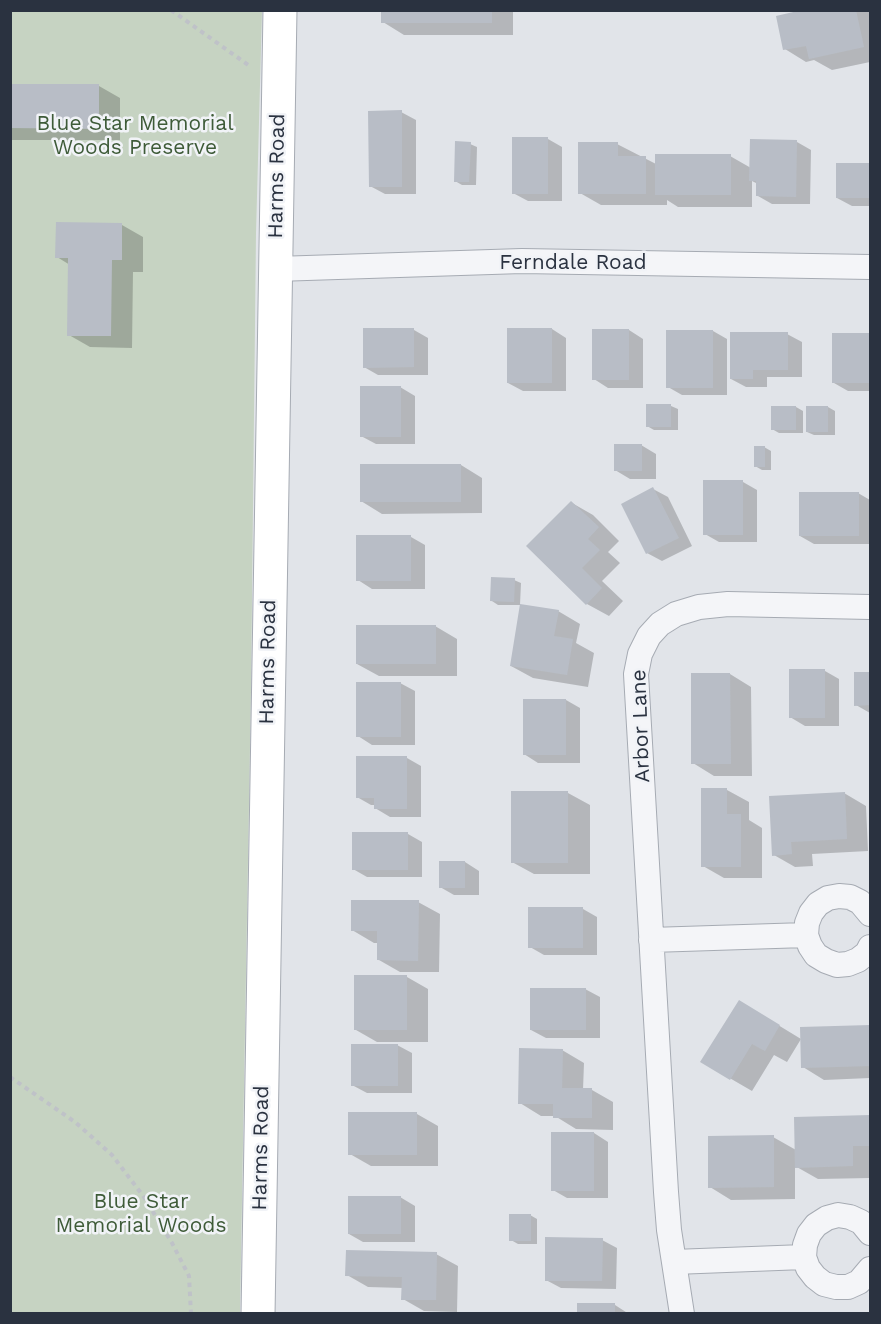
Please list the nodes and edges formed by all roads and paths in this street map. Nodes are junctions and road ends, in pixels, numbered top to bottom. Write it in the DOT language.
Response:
graph roads {
  1 [pos="171,10"];
  2 [pos="280,10"];
  3 [pos="278,87"];
  4 [pos="870,267"];
  5 [pos="276,269"];
  6 [pos="870,607"];
  7 [pos="870,914"];
  8 [pos="806,935"];
  9 [pos="651,940"];
  10 [pos="870,946"];
  11 [pos="10,1077"];
  12 [pos="870,1233"];
  13 [pos="804,1257"];
  14 [pos="675,1262"];
  15 [pos="870,1269"];
  16 [pos="191,1314"];
  17 [pos="258,1314"];
  18 [pos="682,1314"];
  1 -- 3 [label="path"];
  2 -- 3 [label="main road, Harms Road"];
  3 -- 5 [label="main road, Harms Road"];
  4 -- 5 [label="street, Ferndale Road"];
  5 -- 17 [label="main road, Harms Road"];
  6 -- 9 [label="street, Arbor Lane"];
  7 -- 8 [label="street"];
  8 -- 9 [label="street"];
  8 -- 10 [label="street"];
  9 -- 14 [label="street, Arbor Lane"];
  11 -- 16 [label="path"];
  12 -- 13 [label="street"];
  13 -- 14 [label="street"];
  13 -- 15 [label="street"];
  14 -- 18 [label="street, Arbor Lane"];
}
